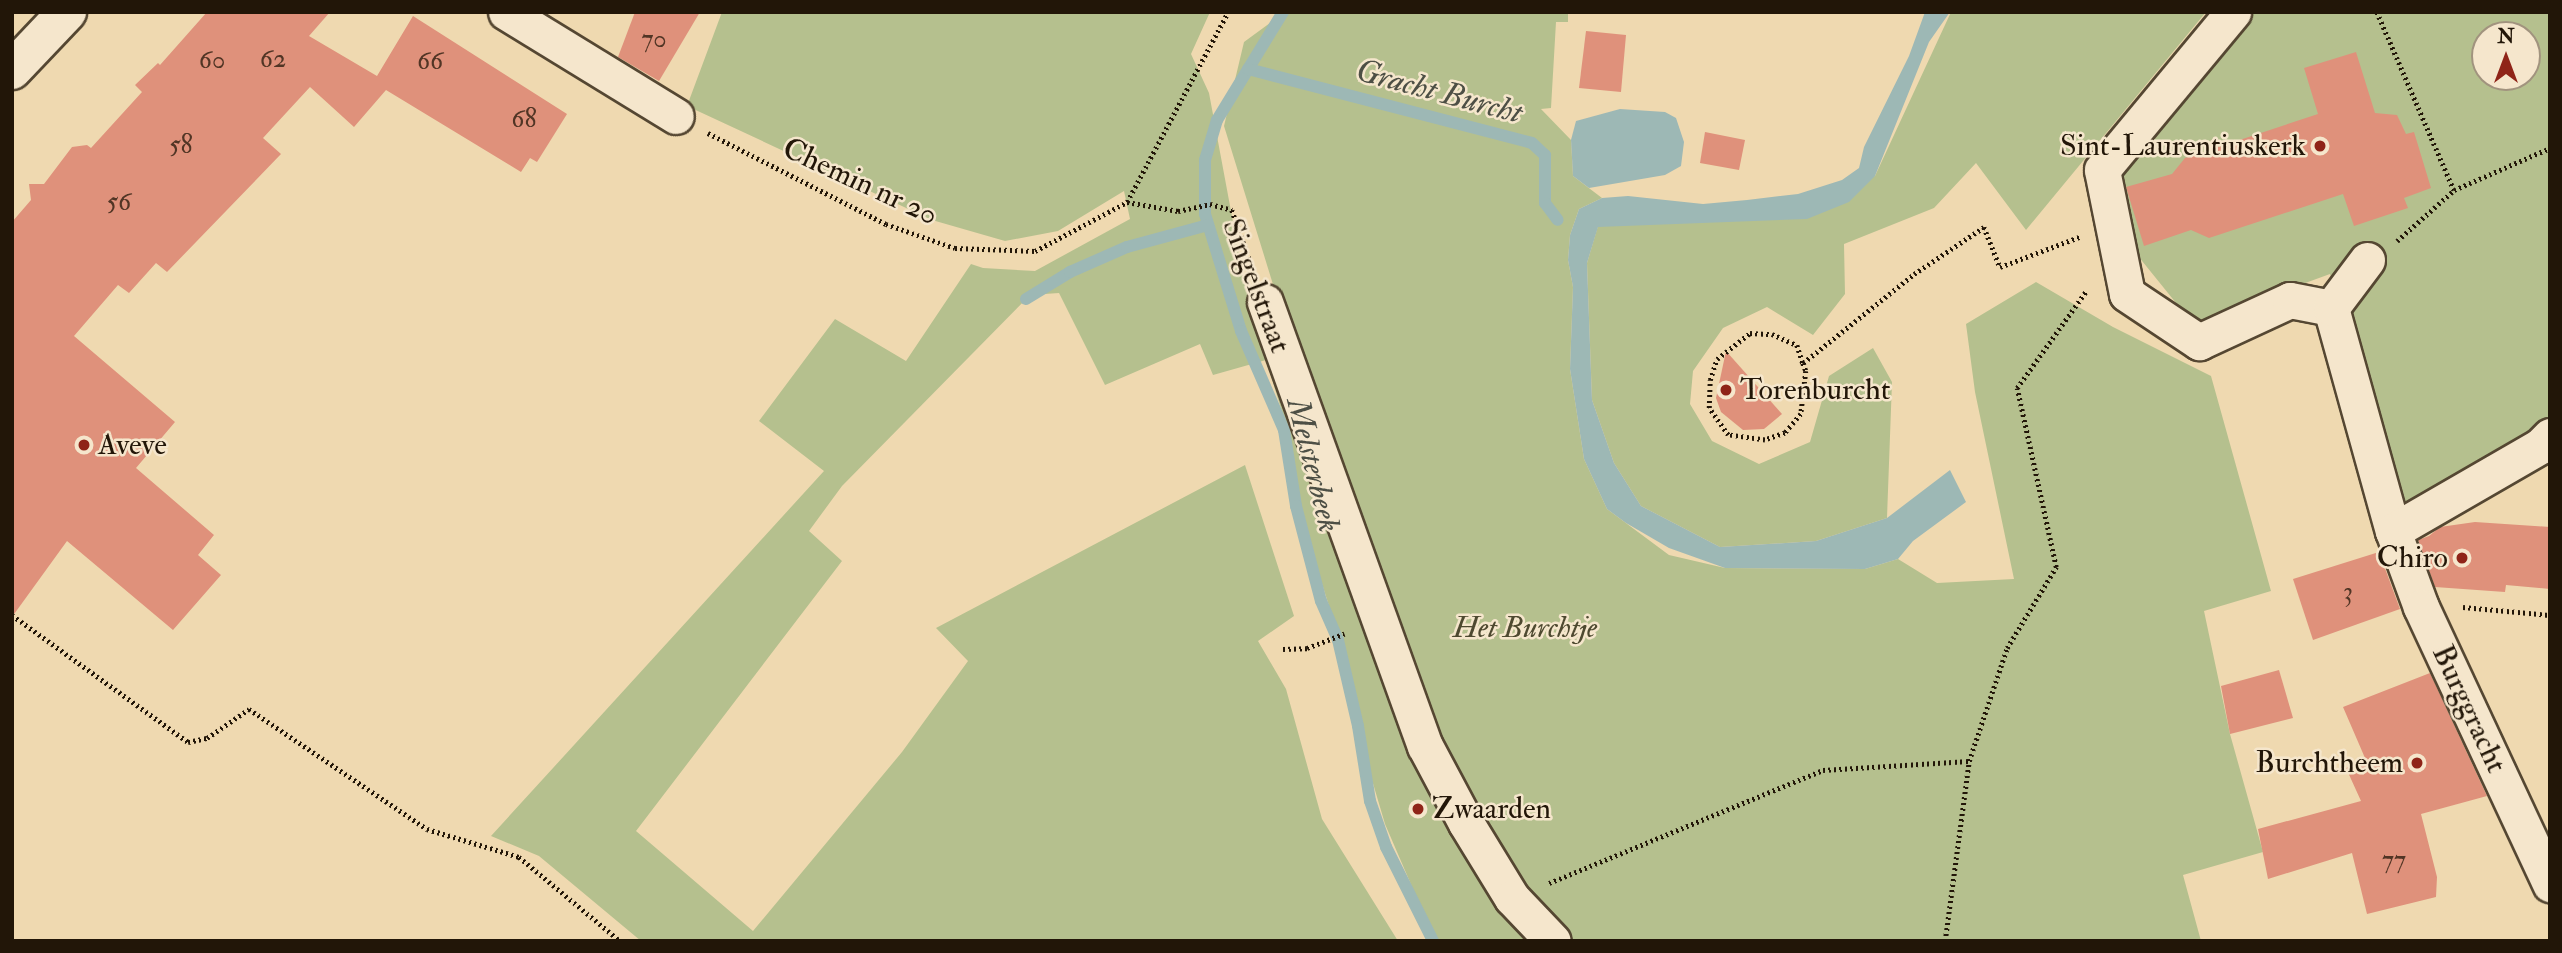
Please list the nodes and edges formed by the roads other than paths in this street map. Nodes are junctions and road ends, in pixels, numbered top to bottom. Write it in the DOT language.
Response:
graph roads {
  1 [pos="67,12"];
  2 [pos="506,12"];
  3 [pos="2233,12"];
  4 [pos="12,70"];
  5 [pos="676,116"];
  6 [pos="2367,260"];
  7 [pos="1265,302"];
  8 [pos="2331,308"];
  9 [pos="2550,436"];
  10 [pos="2393,531"];
  11 [pos="2550,884"];
  12 [pos="1553,941"];
  1 -- 4 [label="main road"];
  2 -- 5 [label="street"];
  3 -- 8 [label="street"];
  6 -- 8 [label="street"];
  7 -- 12 [label="street, Singelstraat"];
  8 -- 10 [label="street, Burggracht"];
  9 -- 10 [label="street"];
  10 -- 11 [label="street, Burggracht"];
}
